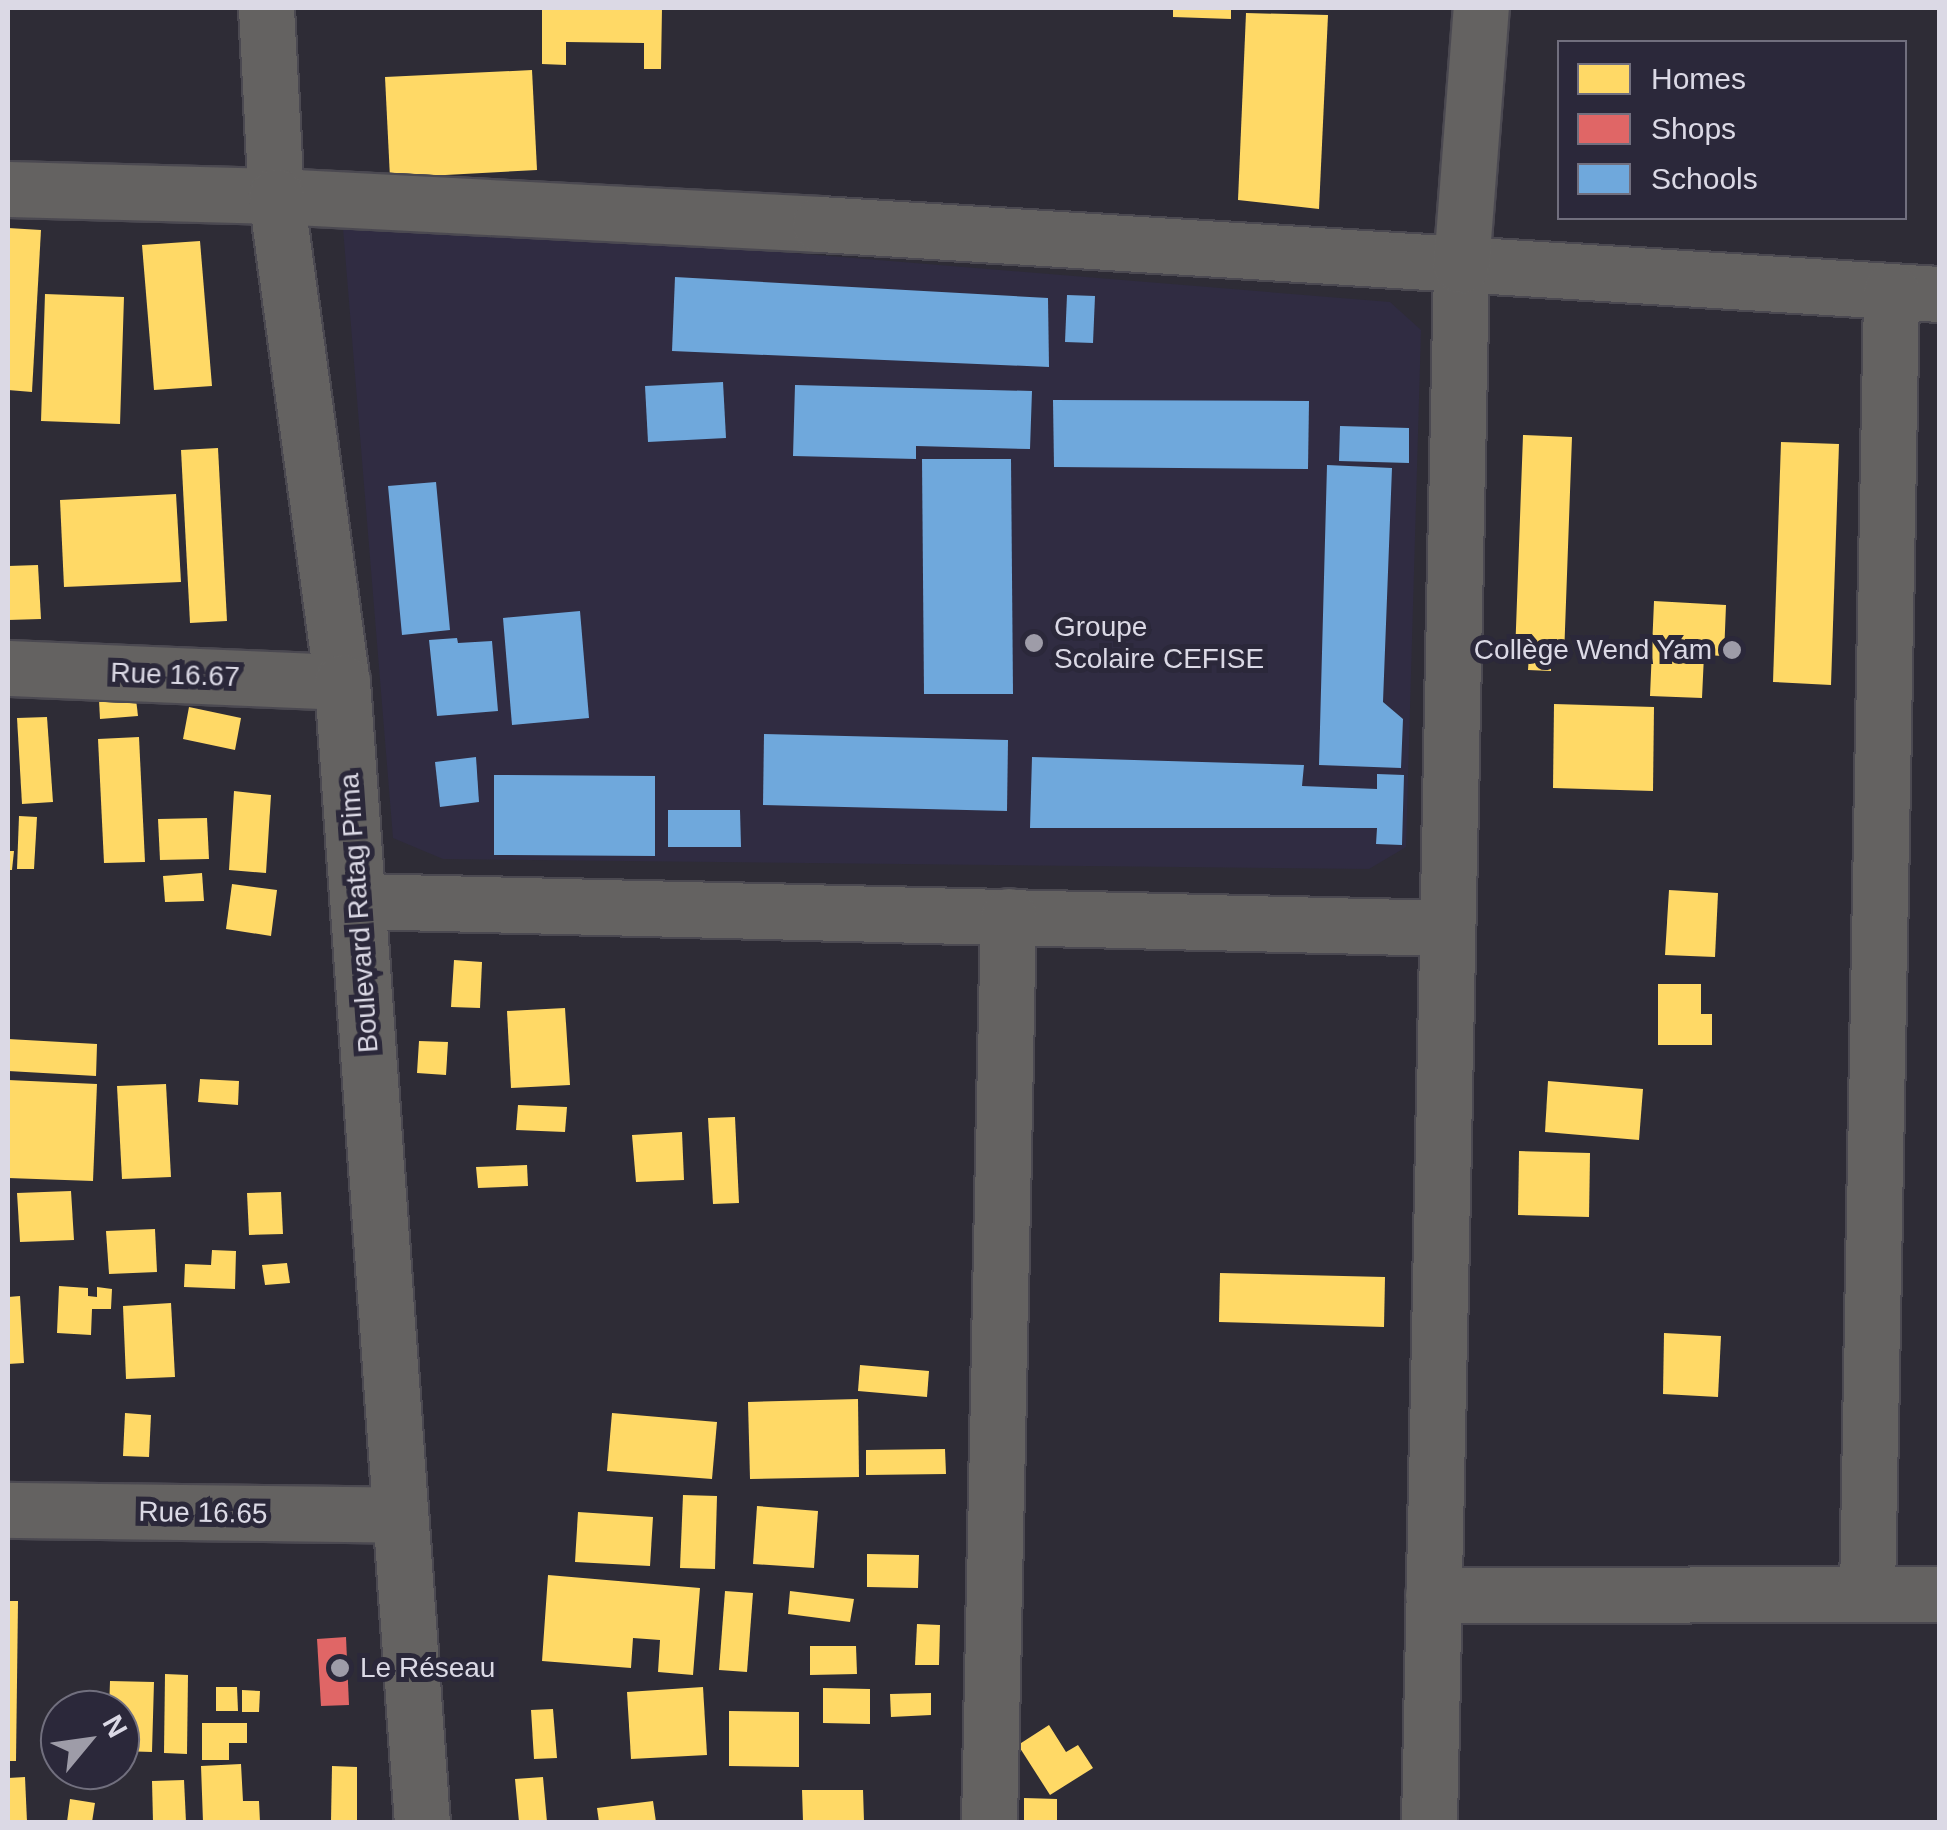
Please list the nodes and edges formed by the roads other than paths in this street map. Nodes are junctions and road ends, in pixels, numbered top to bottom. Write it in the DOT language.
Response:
graph roads {
  1 [pos="266,8"];
  2 [pos="1480,8"];
  3 [pos="8,189"];
  4 [pos="276,196"];
  5 [pos="1461,264"];
  6 [pos="1915,293"];
  7 [pos="8,668"];
  8 [pos="342,682"];
  9 [pos="358,901"];
  10 [pos="1008,916"];
  11 [pos="1446,928"];
  12 [pos="8,1510"];
  13 [pos="400,1515"];
  14 [pos="1866,1592"];
  15 [pos="1940,1594"];
  16 [pos="1433,1595"];
  17 [pos="422,1822"];
  18 [pos="989,1822"];
  19 [pos="1429,1822"];
  1 -- 4 [label="street, Boulevard Ratag Pima"];
  2 -- 5 [label="street"];
  3 -- 4 [label="street"];
  4 -- 5 [label="street"];
  4 -- 8 [label="street, Boulevard Ratag Pima"];
  5 -- 6 [label="street"];
  5 -- 11 [label="street"];
  6 -- 14 [label="street"];
  7 -- 8 [label="street, Rue 16.67"];
  8 -- 9 [label="street, Boulevard Ratag Pima"];
  9 -- 10 [label="street"];
  9 -- 13 [label="street, Boulevard Ratag Pima"];
  10 -- 11 [label="street"];
  10 -- 18 [label="street"];
  11 -- 16 [label="street"];
  12 -- 13 [label="street, Rue 16.65"];
  13 -- 17 [label="street, Boulevard Ratag Pima"];
  14 -- 15 [label="street"];
  14 -- 16 [label="street"];
  16 -- 19 [label="street"];
}
